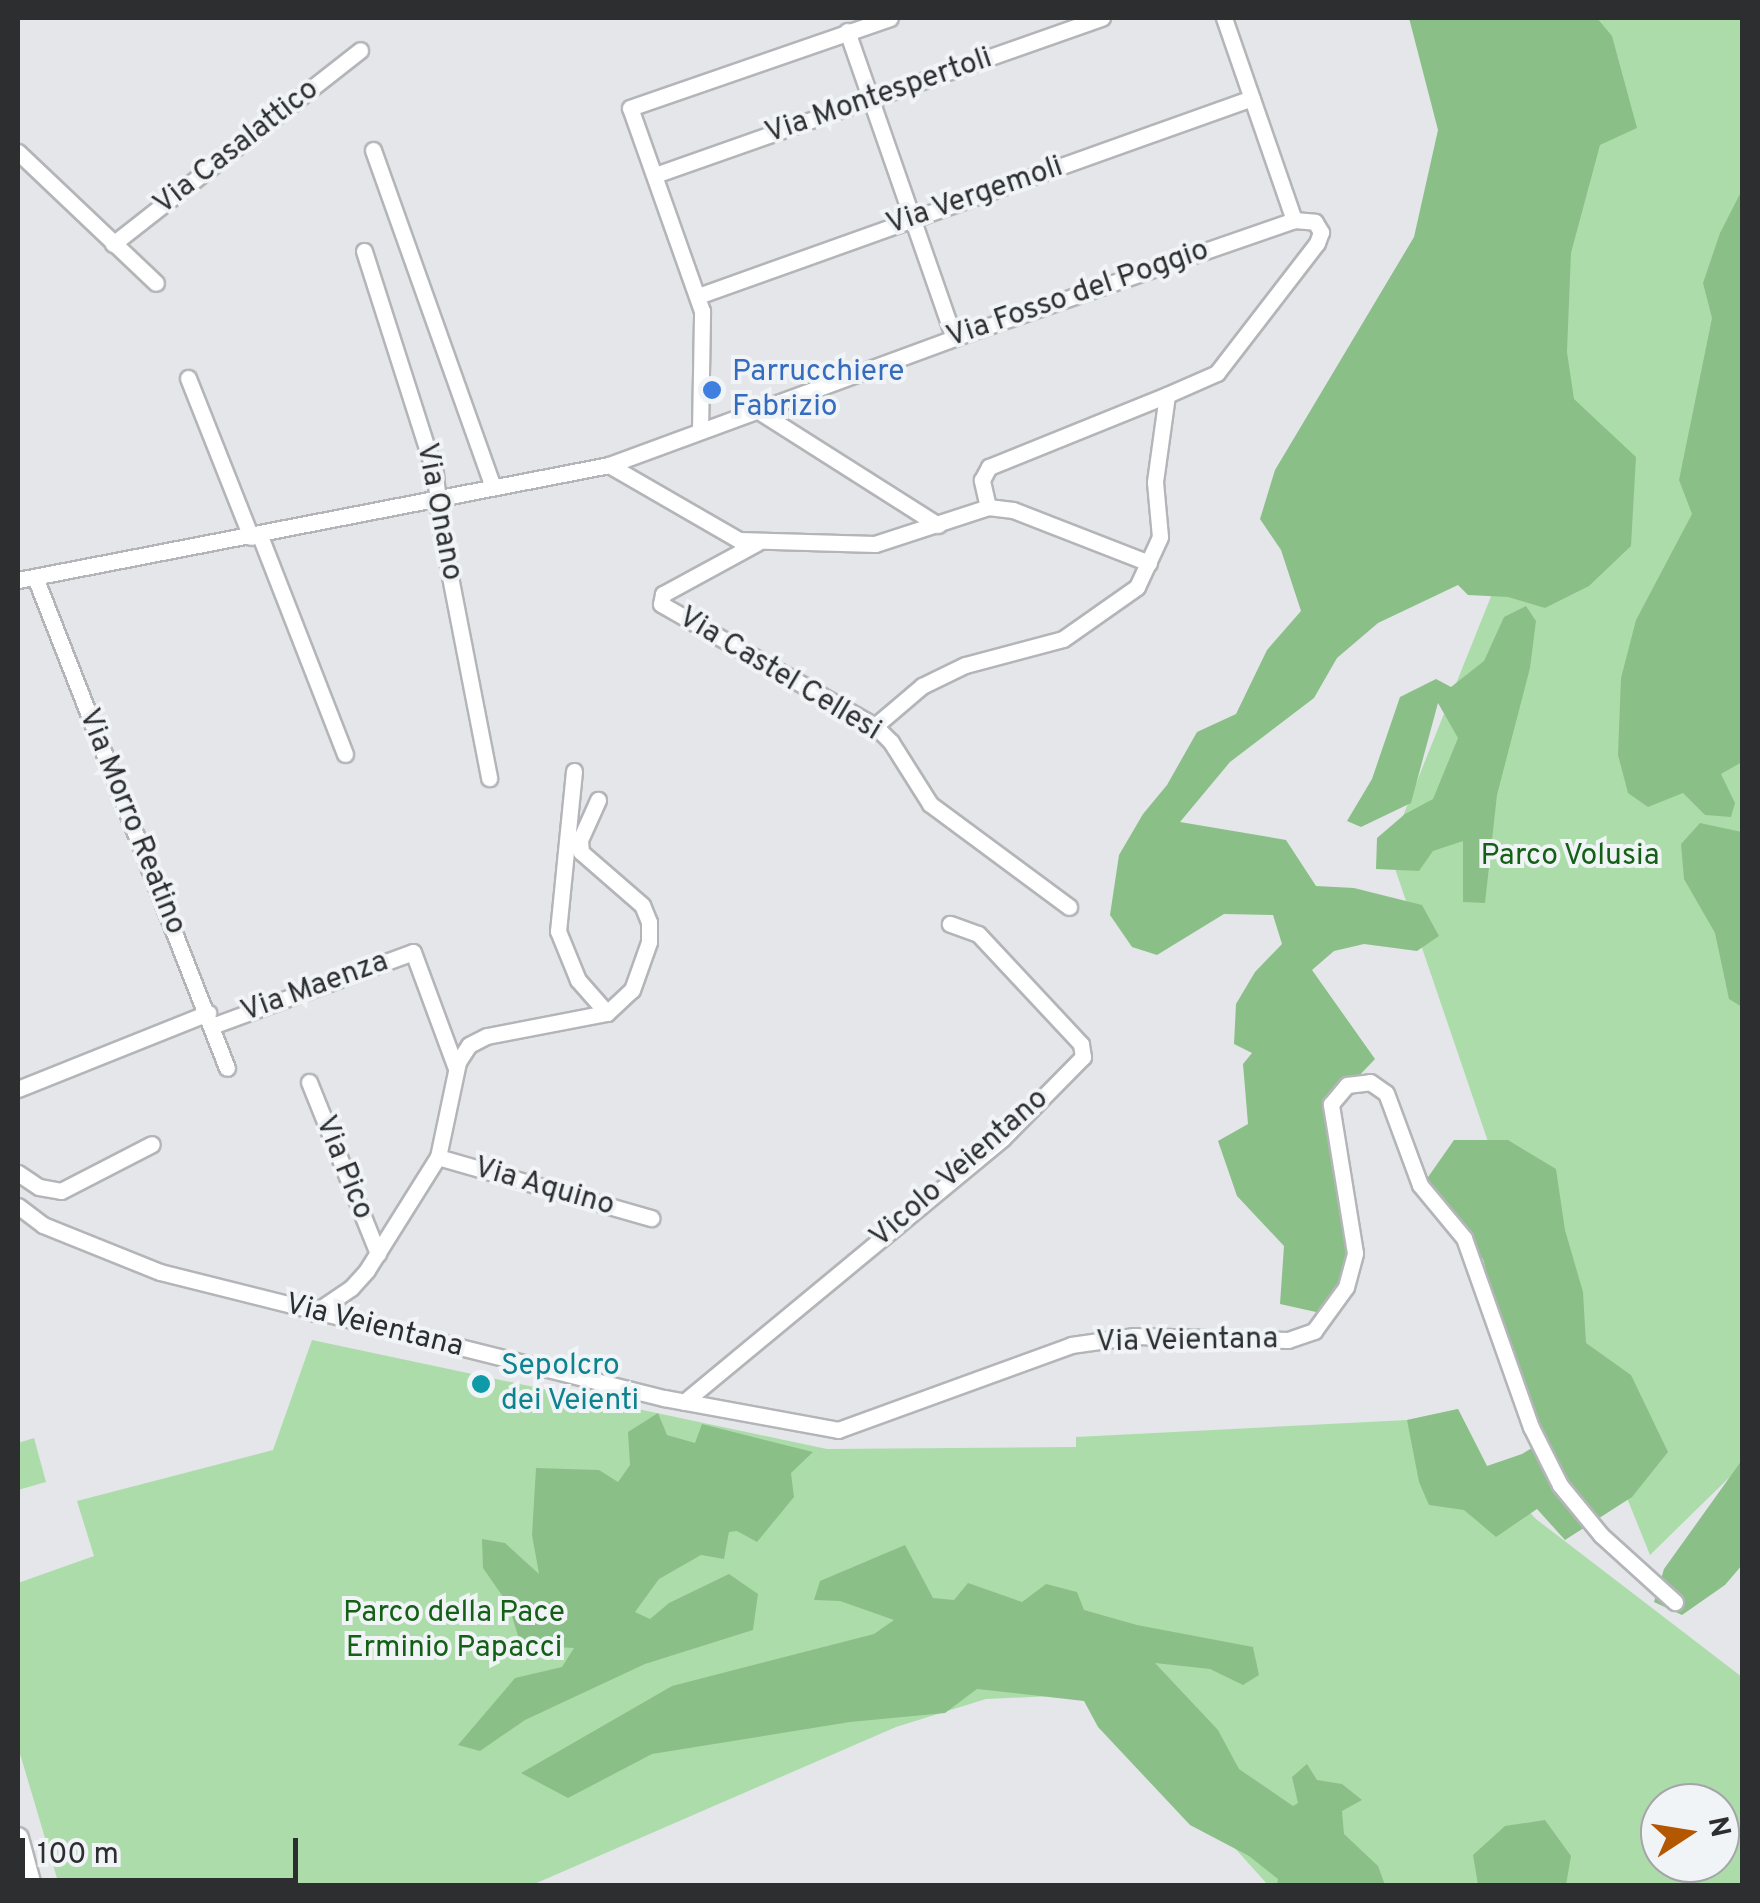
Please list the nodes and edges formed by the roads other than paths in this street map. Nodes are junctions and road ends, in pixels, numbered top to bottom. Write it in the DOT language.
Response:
graph roads {
  1 [pos="890,18"];
  2 [pos="1102,18"];
  3 [pos="1224,18"];
  4 [pos="847,31"];
  5 [pos="360,50"];
  6 [pos="871,98"];
  7 [pos="1252,98"];
  8 [pos="374,150"];
  9 [pos="18,152"];
  10 [pos="656,175"];
  11 [pos="912,218"];
  12 [pos="1294,220"];
  13 [pos="113,244"];
  14 [pos="364,251"];
  15 [pos="156,284"];
  16 [pos="698,296"];
  17 [pos="954,338"];
  18 [pos="188,378"];
  19 [pos="1167,395"];
  20 [pos="760,412"];
  21 [pos="700,431"];
  22 [pos="609,466"];
  23 [pos="492,486"];
  24 [pos="438,498"];
  25 [pos="988,507"];
  26 [pos="938,526"];
  27 [pos="256,536"];
  28 [pos="757,543"];
  29 [pos="1148,563"];
  30 [pos="35,577"];
  31 [pos="18,580"];
  32 [pos="875,726"];
  33 [pos="345,754"];
  34 [pos="574,771"];
  35 [pos="489,778"];
  36 [pos="598,800"];
  37 [pos="1068,907"];
  38 [pos="950,924"];
  39 [pos="607,1013"];
  40 [pos="210,1020"];
  41 [pos="228,1068"];
  42 [pos="456,1068"];
  43 [pos="309,1082"];
  44 [pos="18,1089"];
  45 [pos="152,1144"];
  46 [pos="438,1157"];
  47 [pos="18,1172"];
  48 [pos="18,1206"];
  49 [pos="650,1218"];
  50 [pos="378,1254"];
  51 [pos="314,1312"];
  52 [pos="684,1402"];
  53 [pos="1675,1602"];
  54 [pos="18,1838"];
  55 [pos="31,1886"];
  1 -- 4 [label="street"];
  2 -- 6 [label="street, Via Montespertoli"];
  3 -- 7 [label="street"];
  4 -- 6 [label="street"];
  4 -- 10 [label="street"];
  5 -- 13 [label="street, Via Casalattico"];
  6 -- 10 [label="street, Via Montespertoli"];
  6 -- 11 [label="street"];
  7 -- 11 [label="street, Via Vergemoli"];
  7 -- 12 [label="street"];
  8 -- 23 [label="street"];
  9 -- 13 [label="street"];
  10 -- 16 [label="street"];
  11 -- 16 [label="street, Via Vergemoli"];
  11 -- 17 [label="street"];
  12 -- 17 [label="street, Via Fosso del Poggio"];
  12 -- 19 [label="street"];
  13 -- 15 [label="street"];
  14 -- 24 [label="street, Via Onano"];
  16 -- 21 [label="street"];
  17 -- 20 [label="street, Via Fosso del Poggio"];
  18 -- 27 [label="street"];
  19 -- 25 [label="street"];
  19 -- 29 [label="street"];
  20 -- 21 [label="street, Via Fosso del Poggio"];
  20 -- 26 [label="street"];
  21 -- 22 [label="street, Via Fosso del Poggio"];
  22 -- 23 [label="street, Via Fosso del Poggio"];
  22 -- 28 [label="street"];
  23 -- 24 [label="street, Via Fosso del Poggio"];
  24 -- 27 [label="street, Via Fosso del Poggio"];
  24 -- 35 [label="street, Via Onano"];
  25 -- 26 [label="street"];
  25 -- 29 [label="street"];
  26 -- 28 [label="street"];
  27 -- 30 [label="street, Via Fosso del Poggio"];
  27 -- 33 [label="street"];
  28 -- 32 [label="street, Via Castel Cellesi"];
  29 -- 32 [label="street"];
  30 -- 31 [label="street, Via Fosso del Poggio"];
  30 -- 40 [label="street, Via Morro Reatino"];
  32 -- 37 [label="street, Via Castel Cellesi"];
  34 -- 39 [label="street"];
  36 -- 39 [label="street"];
  38 -- 52 [label="street, Vicolo Veientano"];
  39 -- 42 [label="street"];
  40 -- 41 [label="street, Via Morro Reatino"];
  40 -- 42 [label="street, Via Maenza"];
  40 -- 44 [label="street"];
  42 -- 46 [label="street"];
  43 -- 50 [label="street, Via Pico"];
  45 -- 47 [label="street"];
  46 -- 49 [label="street, Via Aquino"];
  46 -- 50 [label="street"];
  48 -- 51 [label="street, Via Veientana"];
  50 -- 51 [label="street"];
  51 -- 52 [label="street, Via Veientana"];
  52 -- 53 [label="street, Via Veientana"];
  54 -- 55 [label="street"];
}
